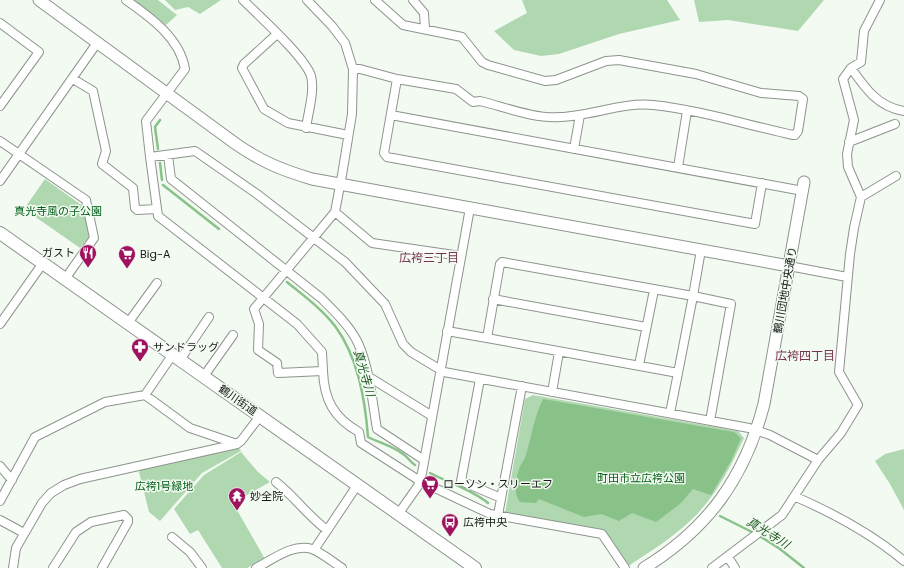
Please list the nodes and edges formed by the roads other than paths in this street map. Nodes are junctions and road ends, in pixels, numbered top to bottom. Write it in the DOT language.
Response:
graph roads {
  1 [pos="39,0"];
  2 [pos="126,0"];
  3 [pos="244,0"];
  4 [pos="307,0"];
  5 [pos="375,0"];
  6 [pos="413,0"];
  7 [pos="880,0"];
  8 [pos="0,23"];
  9 [pos="425,29"];
  10 [pos="277,34"];
  11 [pos="97,43"];
  12 [pos="851,68"];
  13 [pos="353,69"];
  14 [pos="73,79"];
  15 [pos="397,79"];
  16 [pos="167,94"];
  17 [pos="0,106"];
  18 [pos="687,111"];
  19 [pos="904,111"];
  20 [pos="391,115"];
  21 [pos="580,115"];
  22 [pos="895,124"];
  23 [pos="306,128"];
  24 [pos="348,135"];
  25 [pos="0,141"];
  26 [pos="849,142"];
  27 [pos="574,149"];
  28 [pos="18,154"];
  29 [pos="168,155"];
  30 [pos="150,158"];
  31 [pos="678,167"];
  32 [pos="896,176"];
  33 [pos="0,181"];
  34 [pos="762,183"];
  35 [pos="340,184"];
  36 [pos="804,186"];
  37 [pos="861,197"];
  38 [pos="470,208"];
  39 [pos="157,209"];
  40 [pos="335,212"];
  41 [pos="0,233"];
  42 [pos="314,237"];
  43 [pos="701,250"];
  44 [pos="461,256"];
  45 [pos="43,263"];
  46 [pos="789,266"];
  47 [pos="286,270"];
  48 [pos="847,277"];
  49 [pos="65,279"];
  50 [pos="157,283"];
  51 [pos="654,290"];
  52 [pos="693,296"];
  53 [pos="264,298"];
  54 [pos="494,299"];
  55 [pos="209,317"];
  56 [pos="128,323"];
  57 [pos="0,324"];
  58 [pos="646,327"];
  59 [pos="447,331"];
  60 [pos="222,335"];
  61 [pos="487,338"];
  62 [pos="559,352"];
  63 [pos="176,357"];
  64 [pos="639,366"];
  65 [pos="323,371"];
  66 [pos="440,371"];
  67 [pos="678,373"];
  68 [pos="204,376"];
  69 [pos="369,377"];
  70 [pos="480,379"];
  71 [pos="522,386"];
  72 [pos="552,392"];
  73 [pos="145,395"];
  74 [pos="670,413"];
  75 [pos="260,416"];
  76 [pos="432,416"];
  77 [pos="710,421"];
  78 [pos="757,430"];
  79 [pos="237,444"];
  80 [pos="424,460"];
  81 [pos="818,460"];
  82 [pos="0,466"];
  83 [pos="12,480"];
  84 [pos="420,481"];
  85 [pos="276,482"];
  86 [pos="358,484"];
  87 [pos="796,497"];
  88 [pos="501,498"];
  89 [pos="0,501"];
  90 [pos="400,513"];
  91 [pos="498,515"];
  92 [pos="0,520"];
  93 [pos="327,530"];
  94 [pos="24,533"];
  95 [pos="172,536"];
  96 [pos="314,550"];
  97 [pos="728,557"];
  98 [pos="904,561"];
  99 [pos="13,568"];
  100 [pos="53,568"];
  101 [pos="102,568"];
  102 [pos="202,568"];
  103 [pos="256,568"];
  104 [pos="342,568"];
  105 [pos="475,568"];
  106 [pos="625,568"];
  107 [pos="644,568"];
  108 [pos="712,568"];
  109 [pos="735,568"];
  1 -- 11 [label="street"];
  2 -- 16 [label="street"];
  3 -- 10 [label="street"];
  4 -- 13 [label="street"];
  5 -- 9 [label="street"];
  6 -- 9 [label="street"];
  7 -- 12 [label="street"];
  8 -- 17 [label="street"];
  9 -- 18 [label="street"];
  10 -- 23 [label="street"];
  10 -- 23 [label="street"];
  11 -- 14 [label="street"];
  11 -- 16 [label="street"];
  12 -- 19 [label="street"];
  12 -- 26 [label="street"];
  13 -- 15 [label="street"];
  13 -- 24 [label="street"];
  14 -- 28 [label="street"];
  14 -- 39 [label="street"];
  15 -- 20 [label="street"];
  15 -- 21 [label="street"];
  16 -- 30 [label="street"];
  16 -- 35 [label="street"];
  18 -- 21 [label="street"];
  18 -- 31 [label="street"];
  20 -- 27 [label="street"];
  20 -- 34 [label="street"];
  21 -- 27 [label="street"];
  22 -- 26 [label="street"];
  23 -- 24 [label="street"];
  24 -- 35 [label="street"];
  25 -- 28 [label="street"];
  26 -- 37 [label="street"];
  27 -- 31 [label="street"];
  28 -- 33 [label="street"];
  28 -- 49 [label="street"];
  29 -- 30 [label="street"];
  29 -- 42 [label="street"];
  29 -- 47 [label="street"];
  30 -- 39 [label="street"];
  31 -- 34 [label="street"];
  32 -- 37 [label="street"];
  34 -- 36 [label="street"];
  35 -- 38 [label="street"];
  35 -- 40 [label="street"];
  36 -- 46 [label="street, 鶴川団地中央通り"];
  37 -- 48 [label="street"];
  38 -- 43 [label="street"];
  38 -- 44 [label="street"];
  39 -- 53 [label="street"];
  40 -- 42 [label="street"];
  40 -- 44 [label="street"];
  41 -- 45 [label="main road, 鶴川街道"];
  42 -- 47 [label="street"];
  42 -- 66 [label="street"];
  43 -- 46 [label="street"];
  43 -- 52 [label="street"];
  44 -- 59 [label="street"];
  45 -- 49 [label="main road, 鶴川街道"];
  45 -- 57 [label="street"];
  46 -- 48 [label="street"];
  46 -- 78 [label="street, 鶴川団地中央通り"];
  47 -- 53 [label="street"];
  47 -- 69 [label="street"];
  48 -- 81 [label="street"];
  49 -- 56 [label="main road, 鶴川街道"];
  50 -- 56 [label="street"];
  51 -- 52 [label="street"];
  51 -- 54 [label="street"];
  51 -- 58 [label="street"];
  52 -- 67 [label="street"];
  52 -- 77 [label="street"];
  53 -- 65 [label="street"];
  53 -- 65 [label="street"];
  54 -- 58 [label="street"];
  54 -- 61 [label="street"];
  55 -- 63 [label="street"];
  56 -- 63 [label="main road, 鶴川街道"];
  58 -- 64 [label="street"];
  59 -- 61 [label="street"];
  59 -- 66 [label="street"];
  60 -- 68 [label="street"];
  61 -- 62 [label="street"];
  62 -- 64 [label="street"];
  62 -- 72 [label="street"];
  63 -- 68 [label="main road, 鶴川街道"];
  63 -- 73 [label="street"];
  64 -- 67 [label="street"];
  65 -- 84 [label="street"];
  66 -- 70 [label="street"];
  66 -- 76 [label="street"];
  67 -- 74 [label="street"];
  68 -- 75 [label="main road, 鶴川街道"];
  69 -- 76 [label="street"];
  69 -- 80 [label="street"];
  70 -- 71 [label="street"];
  70 -- 88 [label="street"];
  71 -- 72 [label="street"];
  71 -- 88 [label="street"];
  72 -- 74 [label="street"];
  73 -- 79 [label="street"];
  73 -- 83 [label="street"];
  74 -- 77 [label="street"];
  75 -- 79 [label="street"];
  75 -- 86 [label="main road, 鶴川街道"];
  76 -- 80 [label="street"];
  77 -- 78 [label="street"];
  78 -- 81 [label="street"];
  78 -- 107 [label="street, 鶴川団地中央通り"];
  79 -- 94 [label="street"];
  80 -- 84 [label="street"];
  81 -- 87 [label="street"];
  82 -- 83 [label="street"];
  83 -- 89 [label="street"];
  84 -- 90 [label="street"];
  84 -- 91 [label="street"];
  85 -- 93 [label="street"];
  86 -- 90 [label="main road, 鶴川街道"];
  86 -- 93 [label="street"];
  87 -- 97 [label="street"];
  87 -- 98 [label="street"];
  88 -- 91 [label="street"];
  90 -- 105 [label="main road, 鶴川街道"];
  91 -- 106 [label="street"];
  92 -- 94 [label="street"];
  93 -- 96 [label="street"];
  94 -- 99 [label="street"];
  95 -- 102 [label="street"];
  96 -- 103 [label="street"];
  96 -- 104 [label="street"];
  97 -- 108 [label="street"];
  97 -- 109 [label="street"];
  100 -- 101 [label="street"];
}
